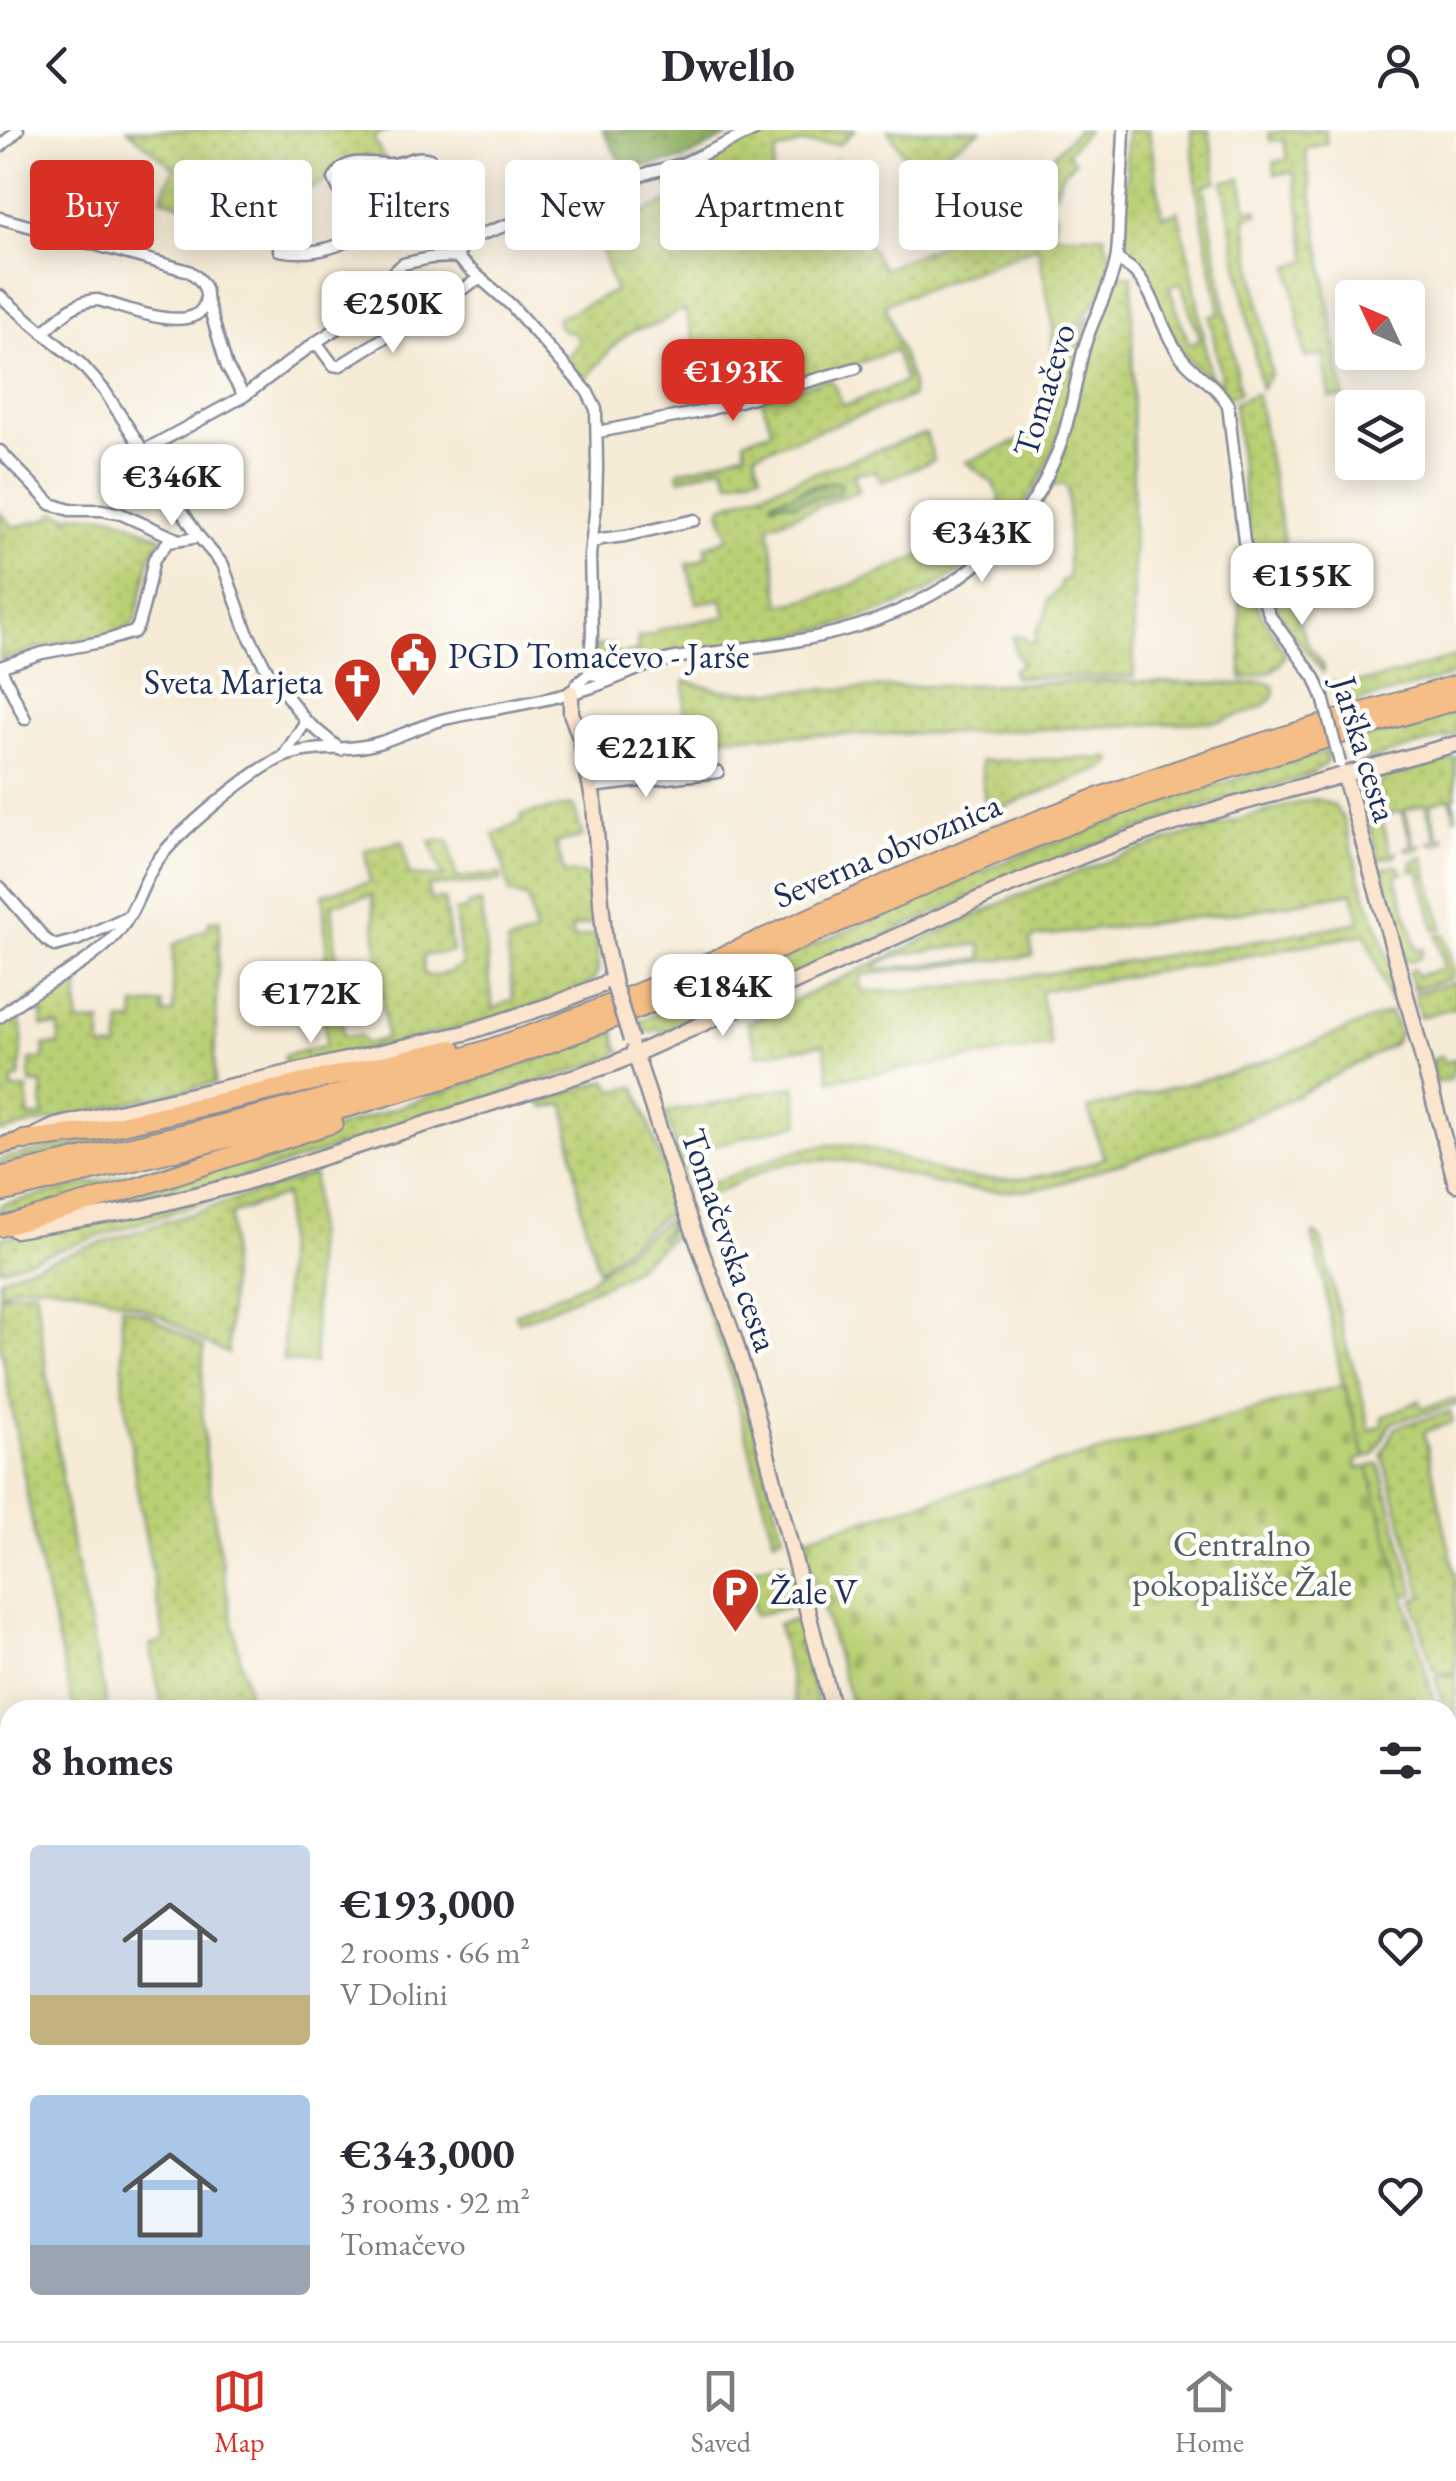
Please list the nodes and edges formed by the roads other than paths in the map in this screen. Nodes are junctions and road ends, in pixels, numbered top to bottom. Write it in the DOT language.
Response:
graph roads {
  1 [pos="18,130"];
  2 [pos="755,130"];
  3 [pos="1124,130"];
  4 [pos="0,147"];
  5 [pos="0,218"];
  6 [pos="485,233"];
  7 [pos="332,246"];
  8 [pos="279,250"];
  9 [pos="461,250"];
  10 [pos="456,256"];
  11 [pos="1117,259"];
  12 [pos="480,278"];
  13 [pos="0,296"];
  14 [pos="206,298"];
  15 [pos="43,333"];
  16 [pos="316,342"];
  17 [pos="856,368"];
  18 [pos="244,396"];
  19 [pos="598,432"];
  20 [pos="0,450"];
  21 [pos="143,452"];
  22 [pos="696,520"];
  23 [pos="200,537"];
  24 [pos="177,539"];
  25 [pos="591,544"];
  26 [pos="0,667"];
  27 [pos="590,674"];
  28 [pos="616,677"];
  29 [pos="1456,684"];
  30 [pos="571,693"];
  31 [pos="1456,700"];
  32 [pos="25,719"];
  33 [pos="306,721"];
  34 [pos="1456,744"];
  35 [pos="341,750"];
  36 [pos="282,757"];
  37 [pos="1342,768"];
  38 [pos="718,772"];
  39 [pos="591,787"];
  40 [pos="0,887"];
  41 [pos="130,916"];
  42 [pos="613,982"];
  43 [pos="0,1017"];
  44 [pos="549,1028"];
  45 [pos="633,1048"];
  46 [pos="408,1090"];
  47 [pos="24,1140"];
  48 [pos="0,1146"];
  49 [pos="0,1178"];
  50 [pos="1456,1184"];
  51 [pos="0,1193"];
  52 [pos="0,1230"];
  53 [pos="831,1700"];
  1 -- 4 [label="street"];
  2 -- 6 [label="street"];
  3 -- 11 [label="street, Tomačevo"];
  5 -- 14 [label="street"];
  7 -- 8 [label="street"];
  9 -- 10 [label="street"];
  10 -- 12 [label="street"];
  10 -- 16 [label="street"];
  11 -- 28 [label="street, Tomačevo"];
  11 -- 37 [label="street, Jarška cesta, bridge"];
  12 -- 16 [label="street"];
  12 -- 19 [label="street"];
  13 -- 15 [label="street"];
  14 -- 15 [label="street"];
  14 -- 18 [label="street"];
  15 -- 21 [label="street"];
  16 -- 18 [label="street"];
  17 -- 19 [label="street"];
  18 -- 21 [label="street"];
  19 -- 25 [label="street"];
  20 -- 24 [label="street"];
  21 -- 23 [label="street"];
  22 -- 25 [label="street"];
  23 -- 24 [label="street"];
  23 -- 33 [label="street"];
  24 -- 26 [label="street"];
  25 -- 27 [label="street"];
  26 -- 32 [label="street"];
  27 -- 28 [label="street"];
  27 -- 30 [label="street"];
  28 -- 30 [label="street, Tomačevo"];
  29 -- 44 [label="highway, Severna obvoznica"];
  30 -- 35 [label="street, Tomačevo"];
  30 -- 39 [label="street, Tomačevska cesta"];
  31 -- 46 [label="highway, Severna obvoznica"];
  33 -- 35 [label="street"];
  33 -- 36 [label="street"];
  34 -- 37 [label="street"];
  35 -- 36 [label="street, Tomačevo"];
  36 -- 41 [label="street, Tomačevo"];
  37 -- 45 [label="street"];
  37 -- 50 [label="street, Jarška cesta"];
  38 -- 39 [label="street"];
  39 -- 42 [label="street, Tomačevska cesta"];
  40 -- 41 [label="street"];
  41 -- 43 [label="street, Tomačevo"];
  42 -- 45 [label="street, Tomačevska cesta, bridge"];
  42 -- 47 [label="street"];
  44 -- 47 [label="highway"];
  44 -- 49 [label="highway, Severna obvoznica"];
  45 -- 52 [label="street"];
  45 -- 53 [label="street, Tomačevska cesta"];
  46 -- 51 [label="highway, Severna obvoznica"];
  46 -- 52 [label="highway"];
  47 -- 48 [label="main road"];
}
